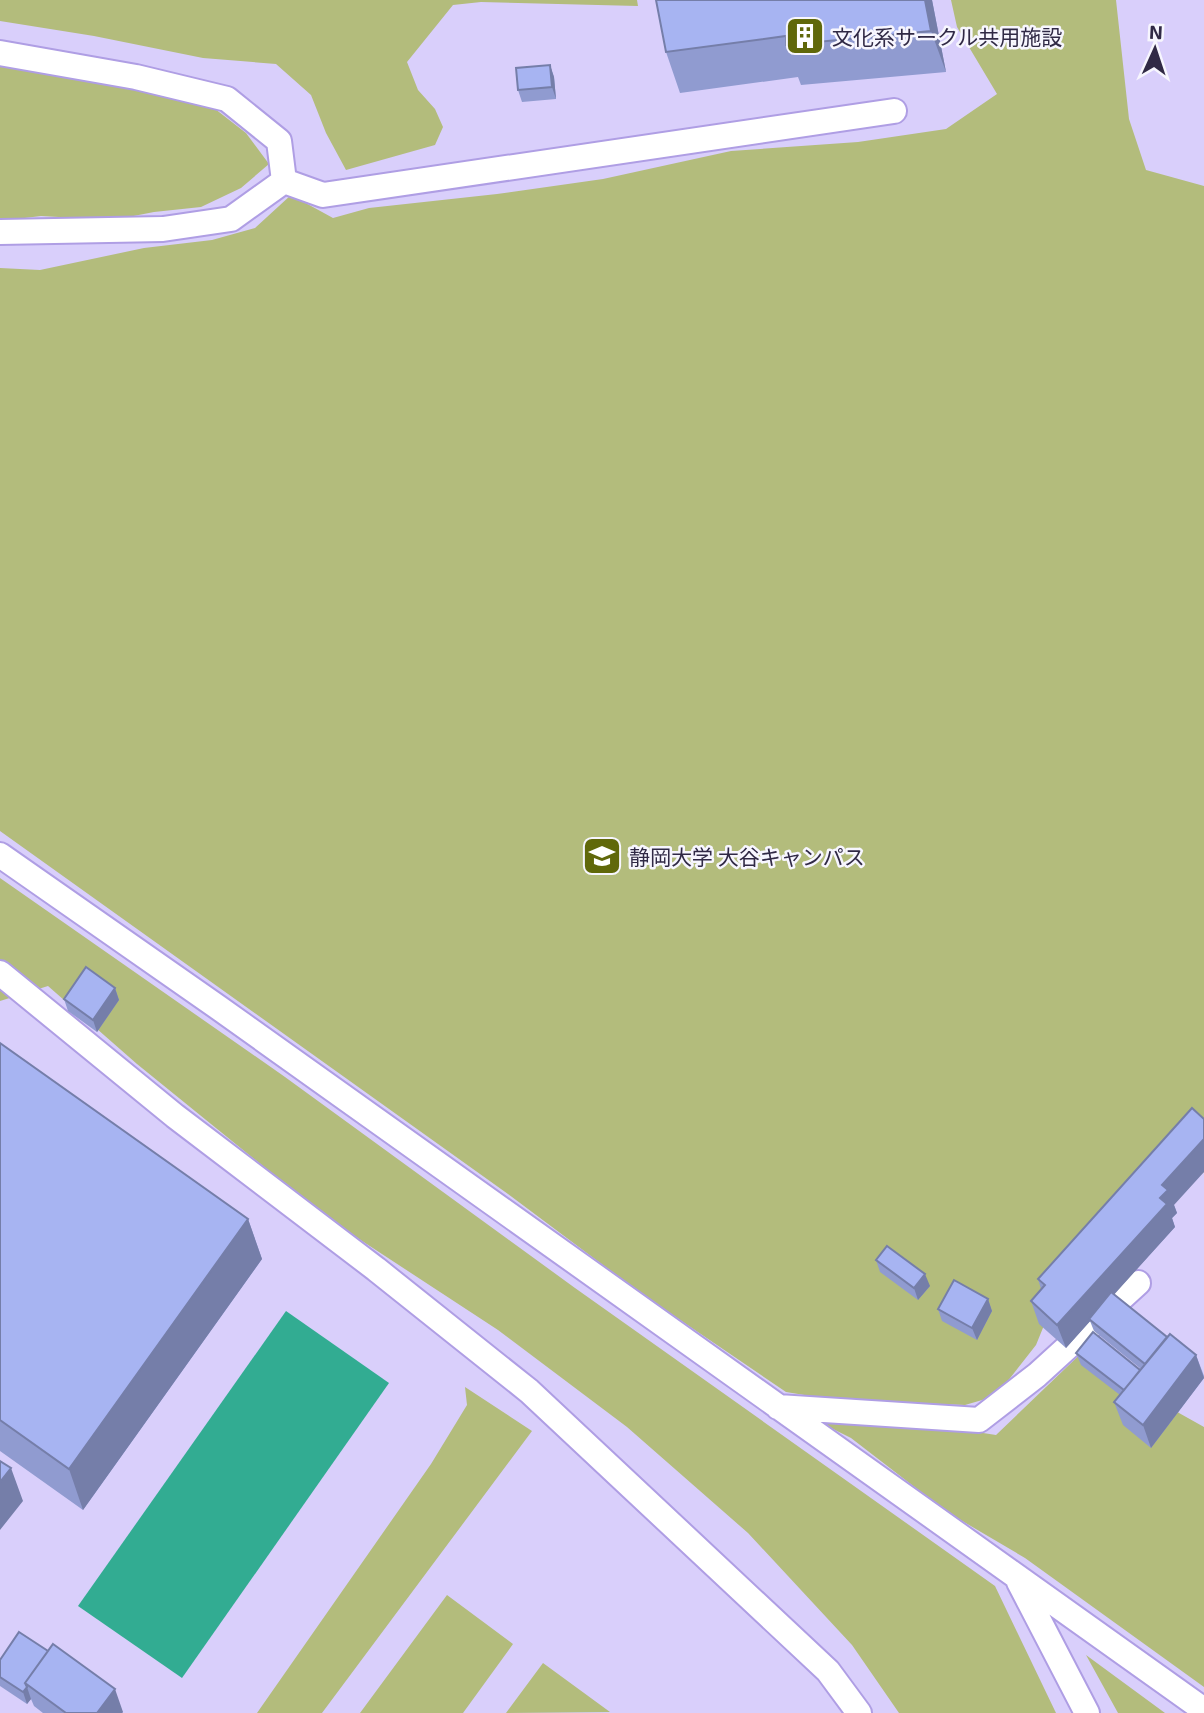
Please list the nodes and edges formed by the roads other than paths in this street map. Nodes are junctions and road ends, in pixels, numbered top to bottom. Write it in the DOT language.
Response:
graph roads {
  1 [pos="0,53"];
  2 [pos="894,111"];
  3 [pos="284,181"];
  4 [pos="0,232"];
  5 [pos="0,855"];
  6 [pos="0,973"];
  7 [pos="1138,1283"];
  8 [pos="778,1407"];
  9 [pos="1018,1578"];
  10 [pos="1204,1710"];
  11 [pos="859,1713"];
  12 [pos="1087,1713"];
  1 -- 3 [label="lane"];
  2 -- 3 [label="lane"];
  3 -- 4 [label="lane"];
  5 -- 8 [label="lane"];
  6 -- 11 [label="lane"];
  7 -- 8 [label="lane"];
  8 -- 9 [label="lane"];
  9 -- 10 [label="lane"];
  9 -- 12 [label="lane"];
}
